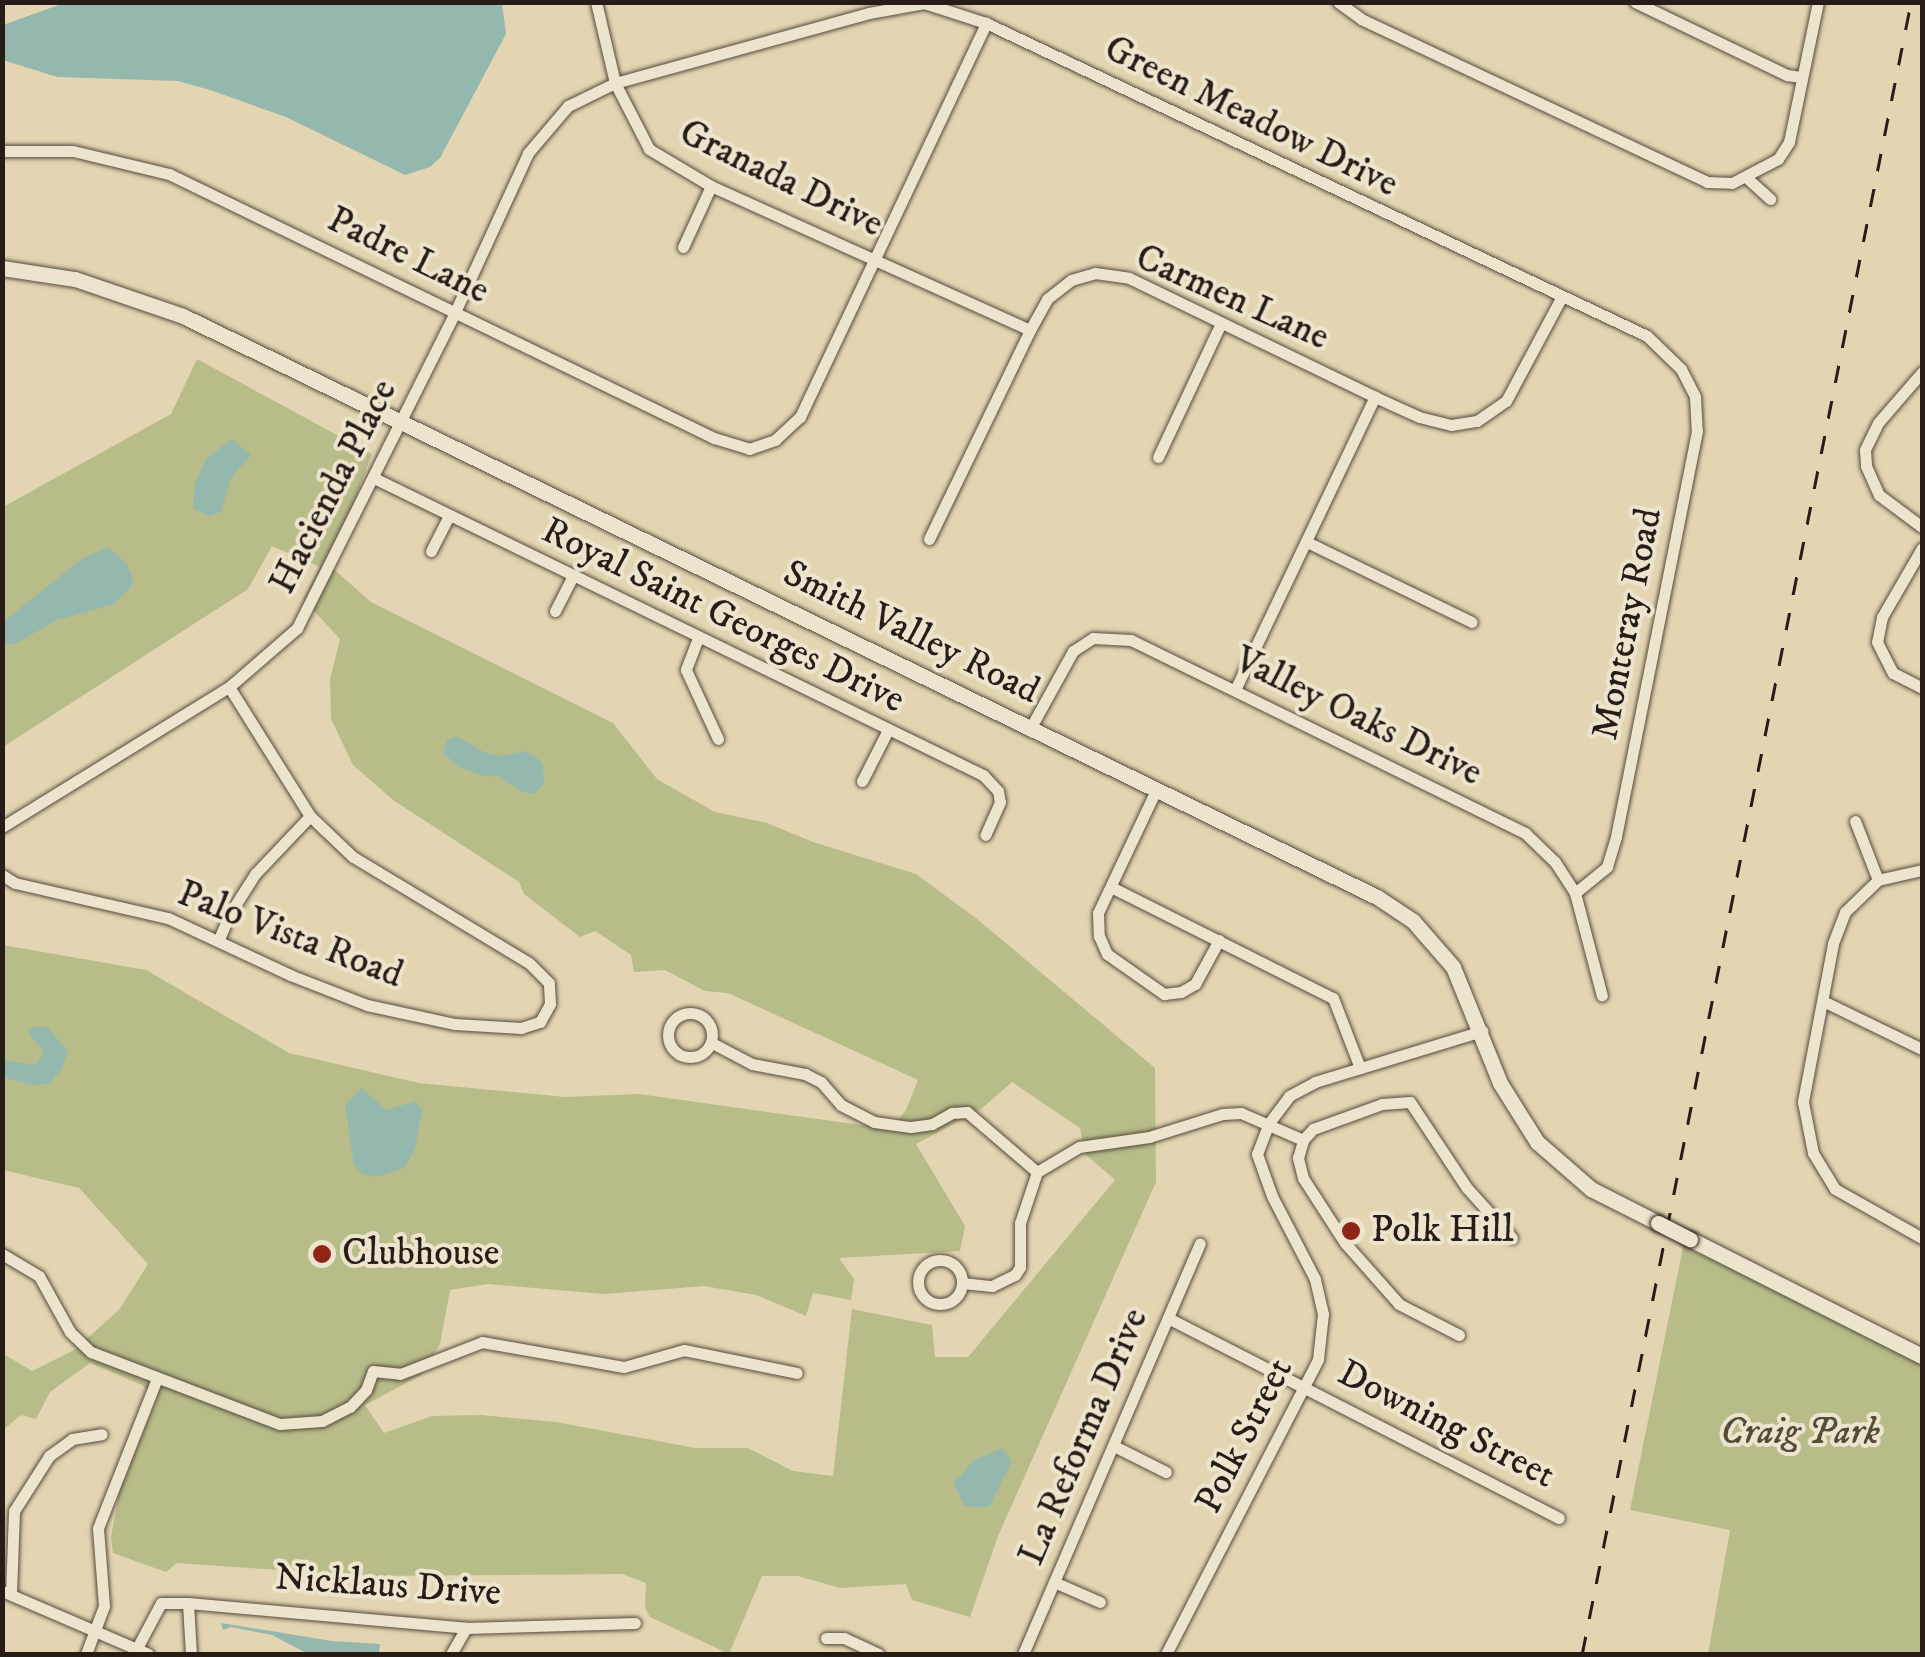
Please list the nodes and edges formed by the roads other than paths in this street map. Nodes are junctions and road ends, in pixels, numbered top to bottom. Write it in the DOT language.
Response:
graph roads {
  1 [pos="596,2"];
  2 [pos="1338,2"];
  3 [pos="1634,2"];
  4 [pos="1818,2"];
  5 [pos="986,23"];
  6 [pos="1802,78"];
  7 [pos="615,82"];
  8 [pos="2,151"];
  9 [pos="1748,178"];
  10 [pos="711,186"];
  11 [pos="1770,198"];
  12 [pos="683,247"];
  13 [pos="874,258"];
  14 [pos="2,268"];
  15 [pos="1561,298"];
  16 [pos="455,312"];
  17 [pos="1221,323"];
  18 [pos="1030,330"];
  19 [pos="1671,357"];
  20 [pos="1922,372"];
  21 [pos="1375,396"];
  22 [pos="400,422"];
  23 [pos="1158,457"];
  24 [pos="374,478"];
  25 [pos="449,516"];
  26 [pos="1922,527"];
  27 [pos="929,538"];
  28 [pos="1307,542"];
  29 [pos="1922,548"];
  30 [pos="431,550"];
  31 [pos="573,576"];
  32 [pos="555,612"];
  33 [pos="1472,622"];
  34 [pos="698,638"];
  35 [pos="230,687"];
  36 [pos="1922,688"];
  37 [pos="1235,690"];
  38 [pos="1031,726"];
  39 [pos="888,730"];
  40 [pos="718,739"];
  41 [pos="862,781"];
  42 [pos="1158,788"];
  43 [pos="310,816"];
  44 [pos="1855,821"];
  45 [pos="2,827"];
  46 [pos="985,836"];
  47 [pos="1922,870"];
  48 [pos="2,875"];
  49 [pos="1878,880"];
  50 [pos="1111,887"];
  51 [pos="1575,892"];
  52 [pos="219,940"];
  53 [pos="1218,940"];
  54 [pos="1602,996"];
  55 [pos="1823,1001"];
  56 [pos="1482,1031"];
  57 [pos="712,1043"];
  58 [pos="1922,1049"];
  59 [pos="1360,1068"];
  60 [pos="1269,1123"];
  61 [pos="1302,1140"];
  62 [pos="1037,1172"];
  63 [pos="1512,1238"];
  64 [pos="1922,1238"];
  65 [pos="1200,1243"];
  66 [pos="2,1254"];
  67 [pos="962,1283"];
  68 [pos="1168,1318"];
  69 [pos="1460,1335"];
  70 [pos="1922,1356"];
  71 [pos="798,1373"];
  72 [pos="158,1378"];
  73 [pos="1305,1386"];
  74 [pos="102,1434"];
  75 [pos="1114,1446"];
  76 [pos="1166,1472"];
  77 [pos="1559,1518"];
  78 [pos="1054,1582"];
  79 [pos="6,1592"];
  80 [pos="1100,1602"];
  81 [pos="188,1603"];
  82 [pos="635,1623"];
  83 [pos="466,1628"];
  84 [pos="97,1632"];
  85 [pos="826,1638"];
  86 [pos="142,1652"];
  87 [pos="86,1654"];
  88 [pos="191,1654"];
  89 [pos="451,1654"];
  90 [pos="878,1654"];
  91 [pos="1023,1654"];
  92 [pos="1166,1654"];
  1 -- 7 [label="street, Granada Drive"];
  2 -- 9 [label="street"];
  3 -- 6 [label="street"];
  4 -- 6 [label="street"];
  5 -- 7 [label="street, Green Meadow Drive"];
  5 -- 13 [label="street"];
  5 -- 15 [label="street, Green Meadow Drive"];
  6 -- 9 [label="street"];
  7 -- 10 [label="street, Granada Drive"];
  7 -- 16 [label="street, Hacienda Place"];
  8 -- 16 [label="street, Padre Lane"];
  9 -- 11 [label="street"];
  10 -- 12 [label="street"];
  10 -- 13 [label="street, Granada Drive"];
  13 -- 16 [label="street, Padre Lane"];
  13 -- 18 [label="street, Granada Drive"];
  14 -- 22 [label="main road, Smith Valley Road"];
  15 -- 19 [label="street, Green Meadow Drive"];
  15 -- 21 [label="street, Carmen Lane"];
  16 -- 22 [label="street, Hacienda Place"];
  17 -- 18 [label="street, Carmen Lane"];
  17 -- 21 [label="street, Carmen Lane"];
  17 -- 23 [label="street"];
  18 -- 27 [label="street, Carmen Lane"];
  19 -- 51 [label="street, Monteray Road"];
  20 -- 26 [label="street"];
  21 -- 28 [label="street"];
  22 -- 24 [label="street, Hacienda Place"];
  22 -- 38 [label="main road, Smith Valley Road"];
  24 -- 25 [label="street, Royal Saint Georges Drive"];
  24 -- 35 [label="street, Hacienda Place"];
  25 -- 30 [label="street"];
  25 -- 31 [label="street, Royal Saint Georges Drive"];
  28 -- 33 [label="street"];
  28 -- 37 [label="street"];
  29 -- 36 [label="street"];
  31 -- 32 [label="street"];
  31 -- 34 [label="street, Royal Saint Georges Drive"];
  34 -- 39 [label="street, Royal Saint Georges Drive"];
  34 -- 40 [label="street"];
  35 -- 43 [label="street"];
  35 -- 45 [label="street, Hacienda Place"];
  37 -- 38 [label="street, Valley Oaks Drive"];
  37 -- 51 [label="street, Valley Oaks Drive"];
  38 -- 42 [label="main road, Smith Valley Road"];
  39 -- 41 [label="street"];
  39 -- 46 [label="street, Royal Saint Georges Drive"];
  42 -- 50 [label="street"];
  42 -- 56 [label="main road, Smith Valley Road"];
  43 -- 52 [label="street"];
  43 -- 52 [label="street, Palo Vista Road"];
  44 -- 49 [label="street"];
  47 -- 49 [label="street"];
  48 -- 52 [label="street, Palo Vista Road"];
  49 -- 55 [label="street"];
  50 -- 53 [label="street"];
  50 -- 53 [label="street"];
  51 -- 54 [label="street, Valley Oaks Drive"];
  53 -- 59 [label="street"];
  55 -- 58 [label="street"];
  55 -- 64 [label="street"];
  56 -- 59 [label="street"];
  56 -- 70 [label="main road, Smith Valley Road, bridge"];
  57 -- 62 [label="street"];
  59 -- 60 [label="street"];
  60 -- 61 [label="street"];
  60 -- 62 [label="street"];
  60 -- 73 [label="street, Polk Street"];
  61 -- 63 [label="street"];
  61 -- 69 [label="street"];
  62 -- 67 [label="street"];
  65 -- 68 [label="street, La Reforma Drive"];
  66 -- 72 [label="street"];
  68 -- 73 [label="street, Downing Street"];
  68 -- 75 [label="street, La Reforma Drive"];
  71 -- 72 [label="street"];
  72 -- 84 [label="street"];
  73 -- 77 [label="street, Downing Street"];
  73 -- 92 [label="street, Polk Street"];
  74 -- 79 [label="street"];
  75 -- 76 [label="street"];
  75 -- 78 [label="street, La Reforma Drive"];
  78 -- 80 [label="street"];
  78 -- 91 [label="street, La Reforma Drive"];
  79 -- 84 [label="street"];
  81 -- 83 [label="street, Nicklaus Drive"];
  81 -- 86 [label="street"];
  81 -- 88 [label="street"];
  82 -- 83 [label="street, Nicklaus Drive"];
  83 -- 89 [label="street"];
  84 -- 86 [label="street"];
  84 -- 87 [label="street"];
  85 -- 90 [label="street"];
}
